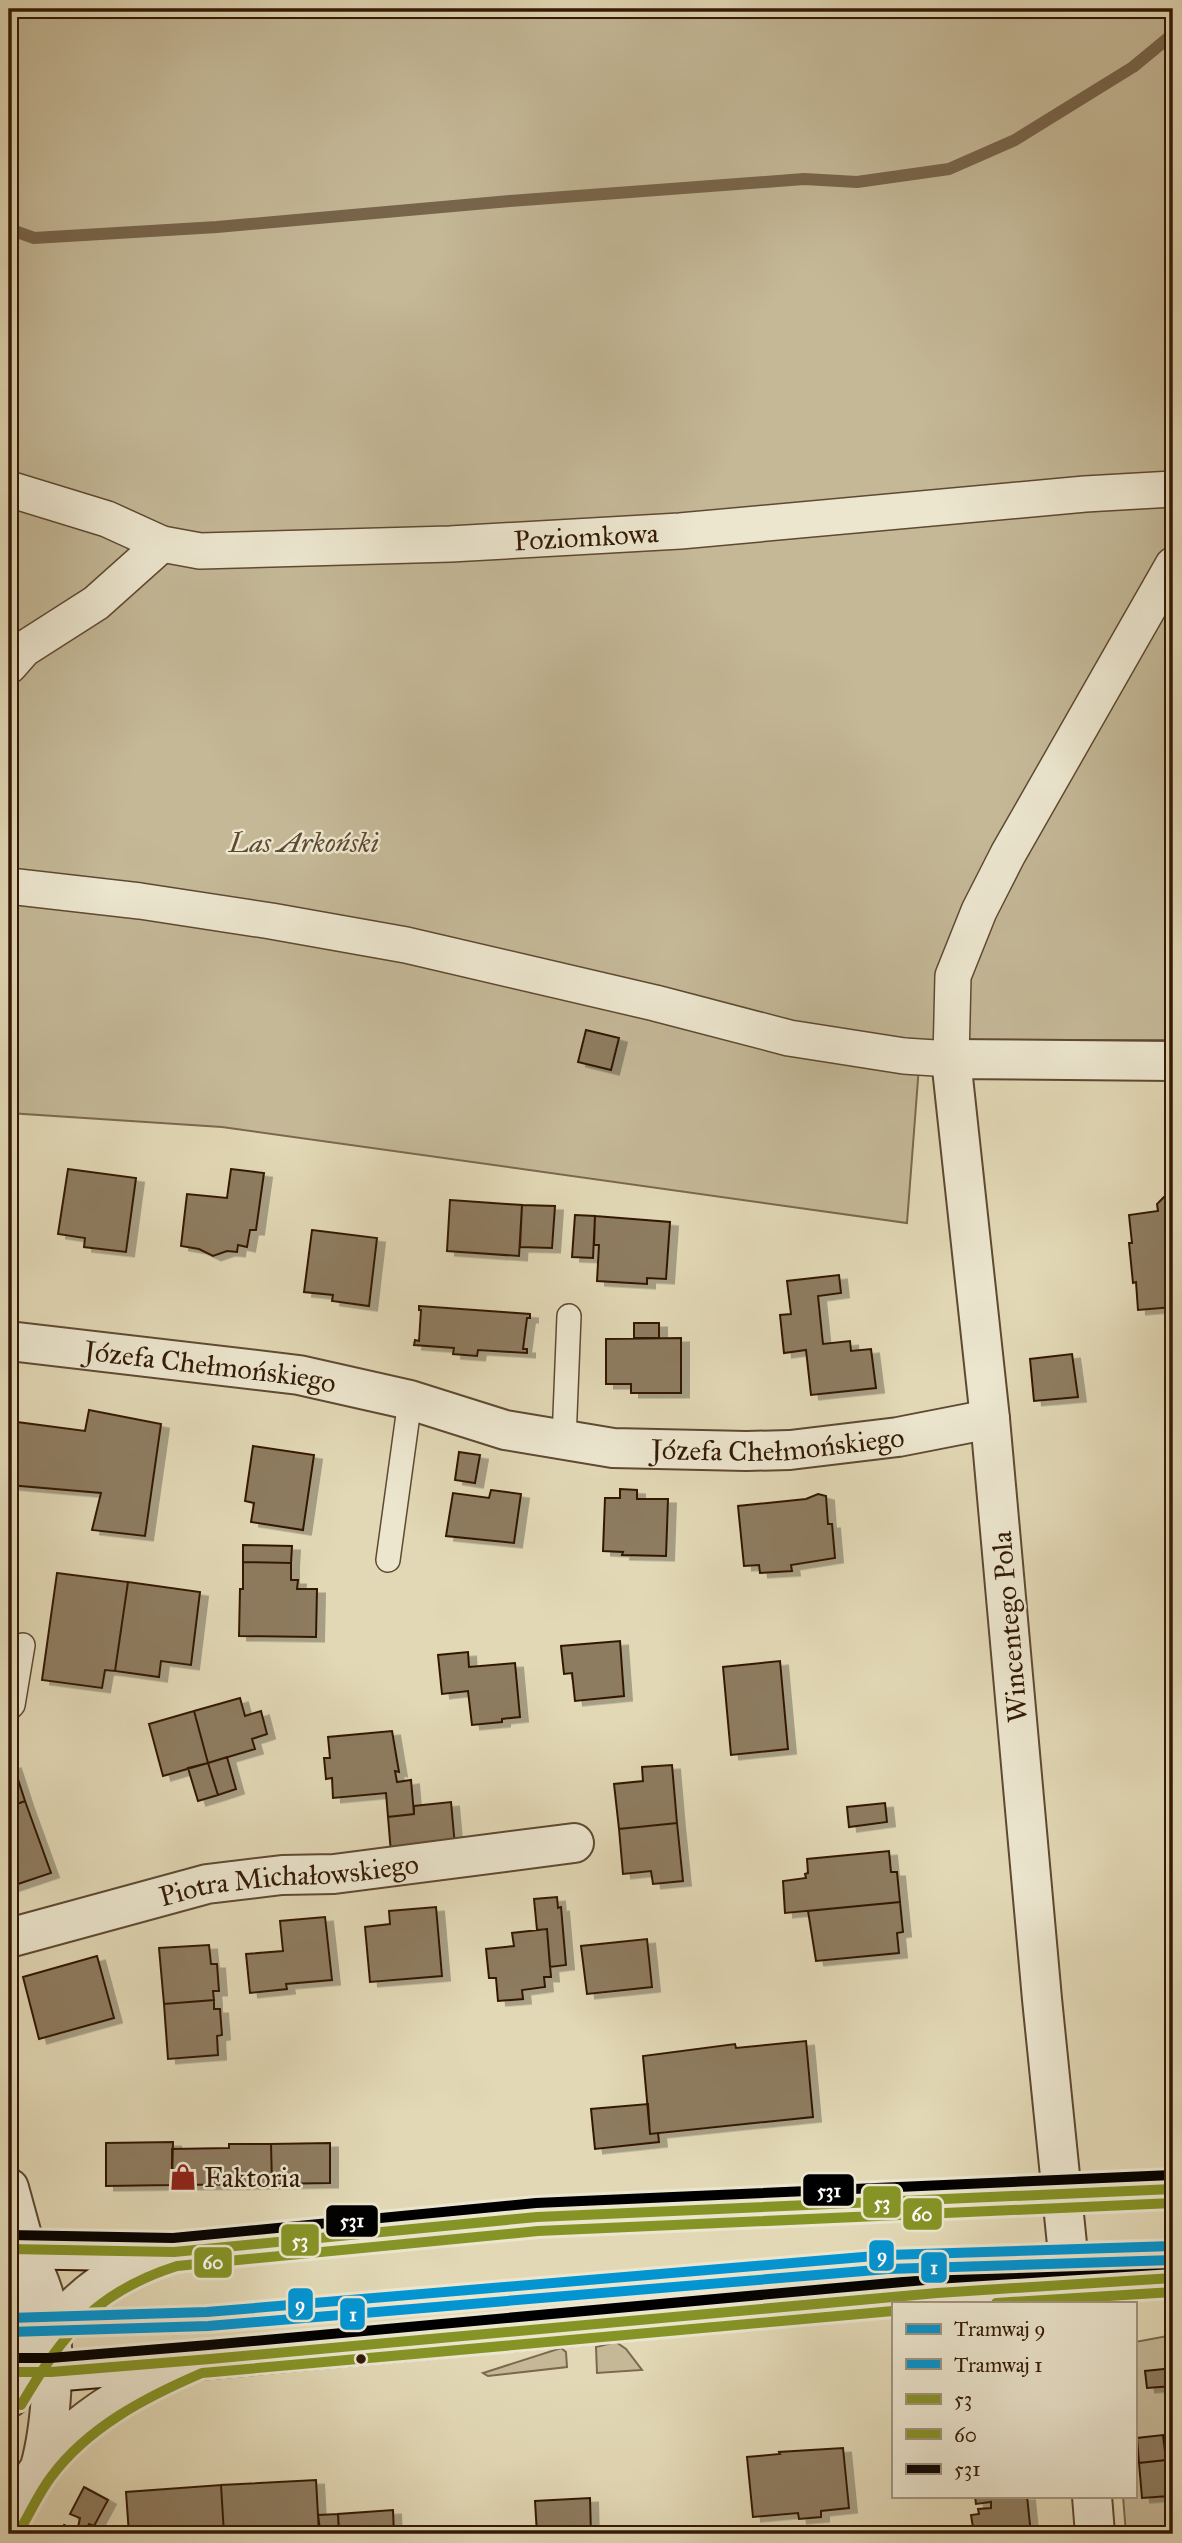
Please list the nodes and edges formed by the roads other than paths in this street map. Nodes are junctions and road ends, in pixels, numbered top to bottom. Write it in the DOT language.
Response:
graph roads {
  1 [pos="9,489"];
  2 [pos="1173,489"];
  3 [pos="162,544"];
  4 [pos="1173,565"];
  5 [pos="9,666"];
  6 [pos="9,886"];
  7 [pos="951,1059"];
  8 [pos="1173,1061"];
  9 [pos="569,1316"];
  10 [pos="9,1340"];
  11 [pos="411,1400"];
  12 [pos="990,1419"];
  13 [pos="564,1440"];
  14 [pos="387,1560"];
  15 [pos="23,1644"];
  16 [pos="9,1709"];
  17 [pos="574,1843"];
  18 [pos="9,1938"];
  19 [pos="9,2188"];
  20 [pos="1173,2189"];
  21 [pos="1062,2194"];
  22 [pos="18,2250"];
  23 [pos="174,2252"];
  24 [pos="1173,2278"];
  25 [pos="1072,2294"];
  26 [pos="51,2333"];
  27 [pos="198,2359"];
  28 [pos="23,2379"];
  29 [pos="40,2467"];
  30 [pos="1092,2498"];
  31 [pos="9,2522"];
  32 [pos="1095,2534"];
  1 -- 3 [label="street, Poziomkowa"];
  2 -- 3 [label="street, Poziomkowa"];
  3 -- 5 [label="street"];
  4 -- 7 [label="street"];
  6 -- 7 [label="street"];
  7 -- 8 [label="street"];
  7 -- 12 [label="street, Wincentego Pola"];
  9 -- 13 [label="lane"];
  10 -- 11 [label="street, Józefa Chełmońskiego"];
  11 -- 13 [label="street, Józefa Chełmońskiego"];
  11 -- 14 [label="lane"];
  12 -- 13 [label="street, Józefa Chełmońskiego"];
  12 -- 21 [label="street, Wincentego Pola"];
  15 -- 16 [label="lane"];
  17 -- 18 [label="street, Piotra Michałowskiego"];
  19 -- 22 [label="street"];
  20 -- 21 [label="street"];
  21 -- 23 [label="street"];
  21 -- 25 [label="street, Wincentego Pola"];
  22 -- 23 [label="street"];
  22 -- 26 [label="street"];
  22 -- 28 [label="street"];
  23 -- 26 [label="street"];
  24 -- 25 [label="street"];
  25 -- 27 [label="street"];
  26 -- 28 [label="street"];
  27 -- 28 [label="street"];
  27 -- 29 [label="street"];
  28 -- 29 [label="street"];
  29 -- 31 [label="street"];
  30 -- 32 [label="street"];
}
